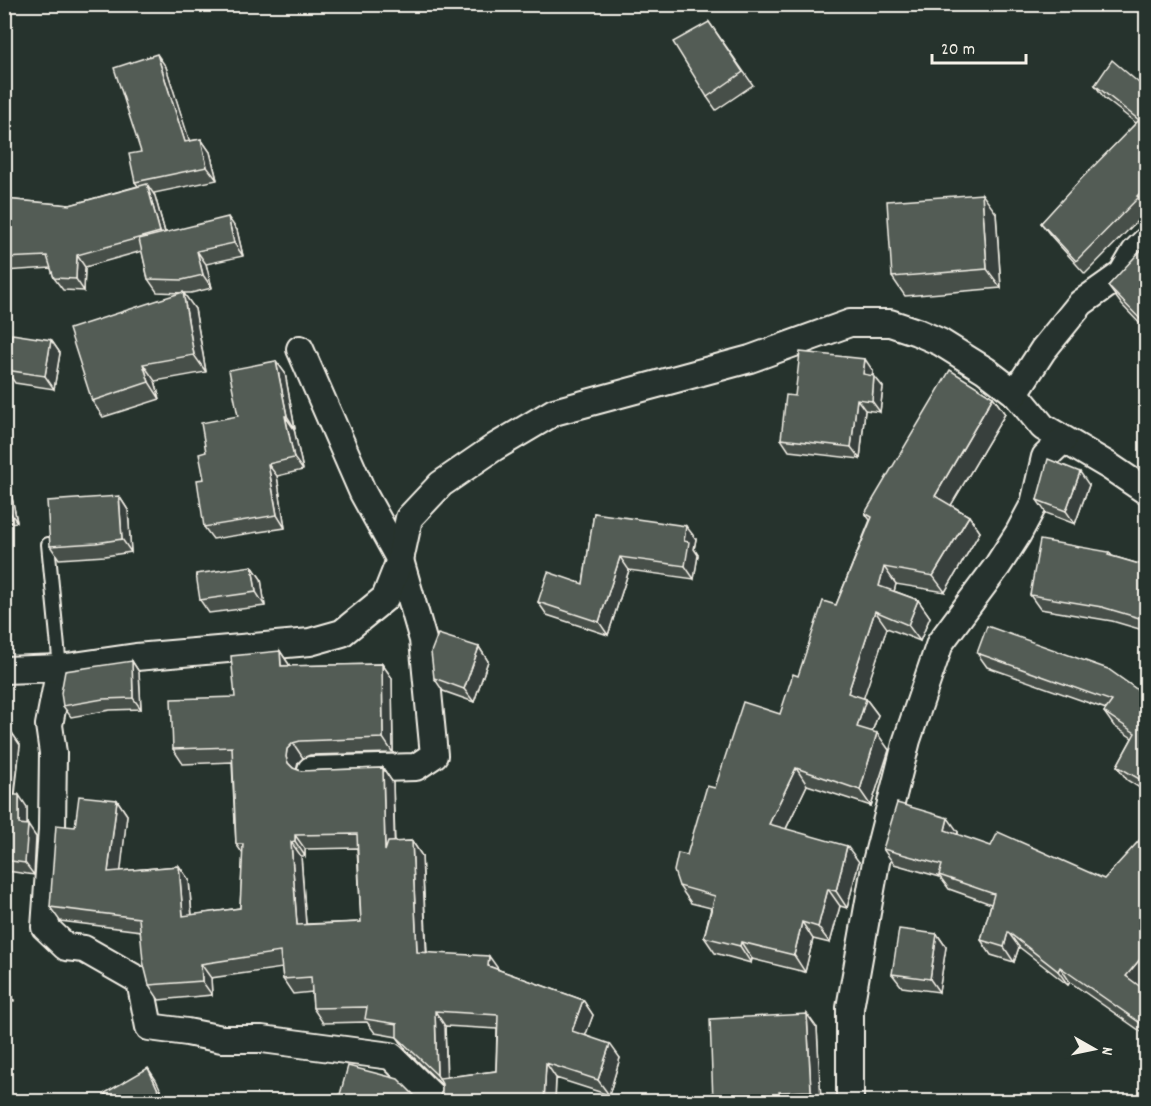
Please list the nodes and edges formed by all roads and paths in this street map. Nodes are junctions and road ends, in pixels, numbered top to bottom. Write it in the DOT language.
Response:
graph roads {
  1 [pos="1146,240"];
  2 [pos="300,349"];
  3 [pos="1015,393"];
  4 [pos="1063,440"];
  5 [pos="1146,491"];
  6 [pos="48,543"];
  7 [pos="400,560"];
  8 [pos="60,668"];
  9 [pos="4,670"];
  10 [pos="311,770"];
  11 [pos="438,1101"];
  12 [pos="850,1101"];
  1 -- 3 [label="street"];
  2 -- 7 [label="street"];
  3 -- 4 [label="street"];
  3 -- 7 [label="street"];
  4 -- 5 [label="street"];
  4 -- 12 [label="street"];
  6 -- 8 [label="lane"];
  7 -- 8 [label="street"];
  7 -- 10 [label="street"];
  8 -- 9 [label="street"];
  8 -- 11 [label="street"];
}
